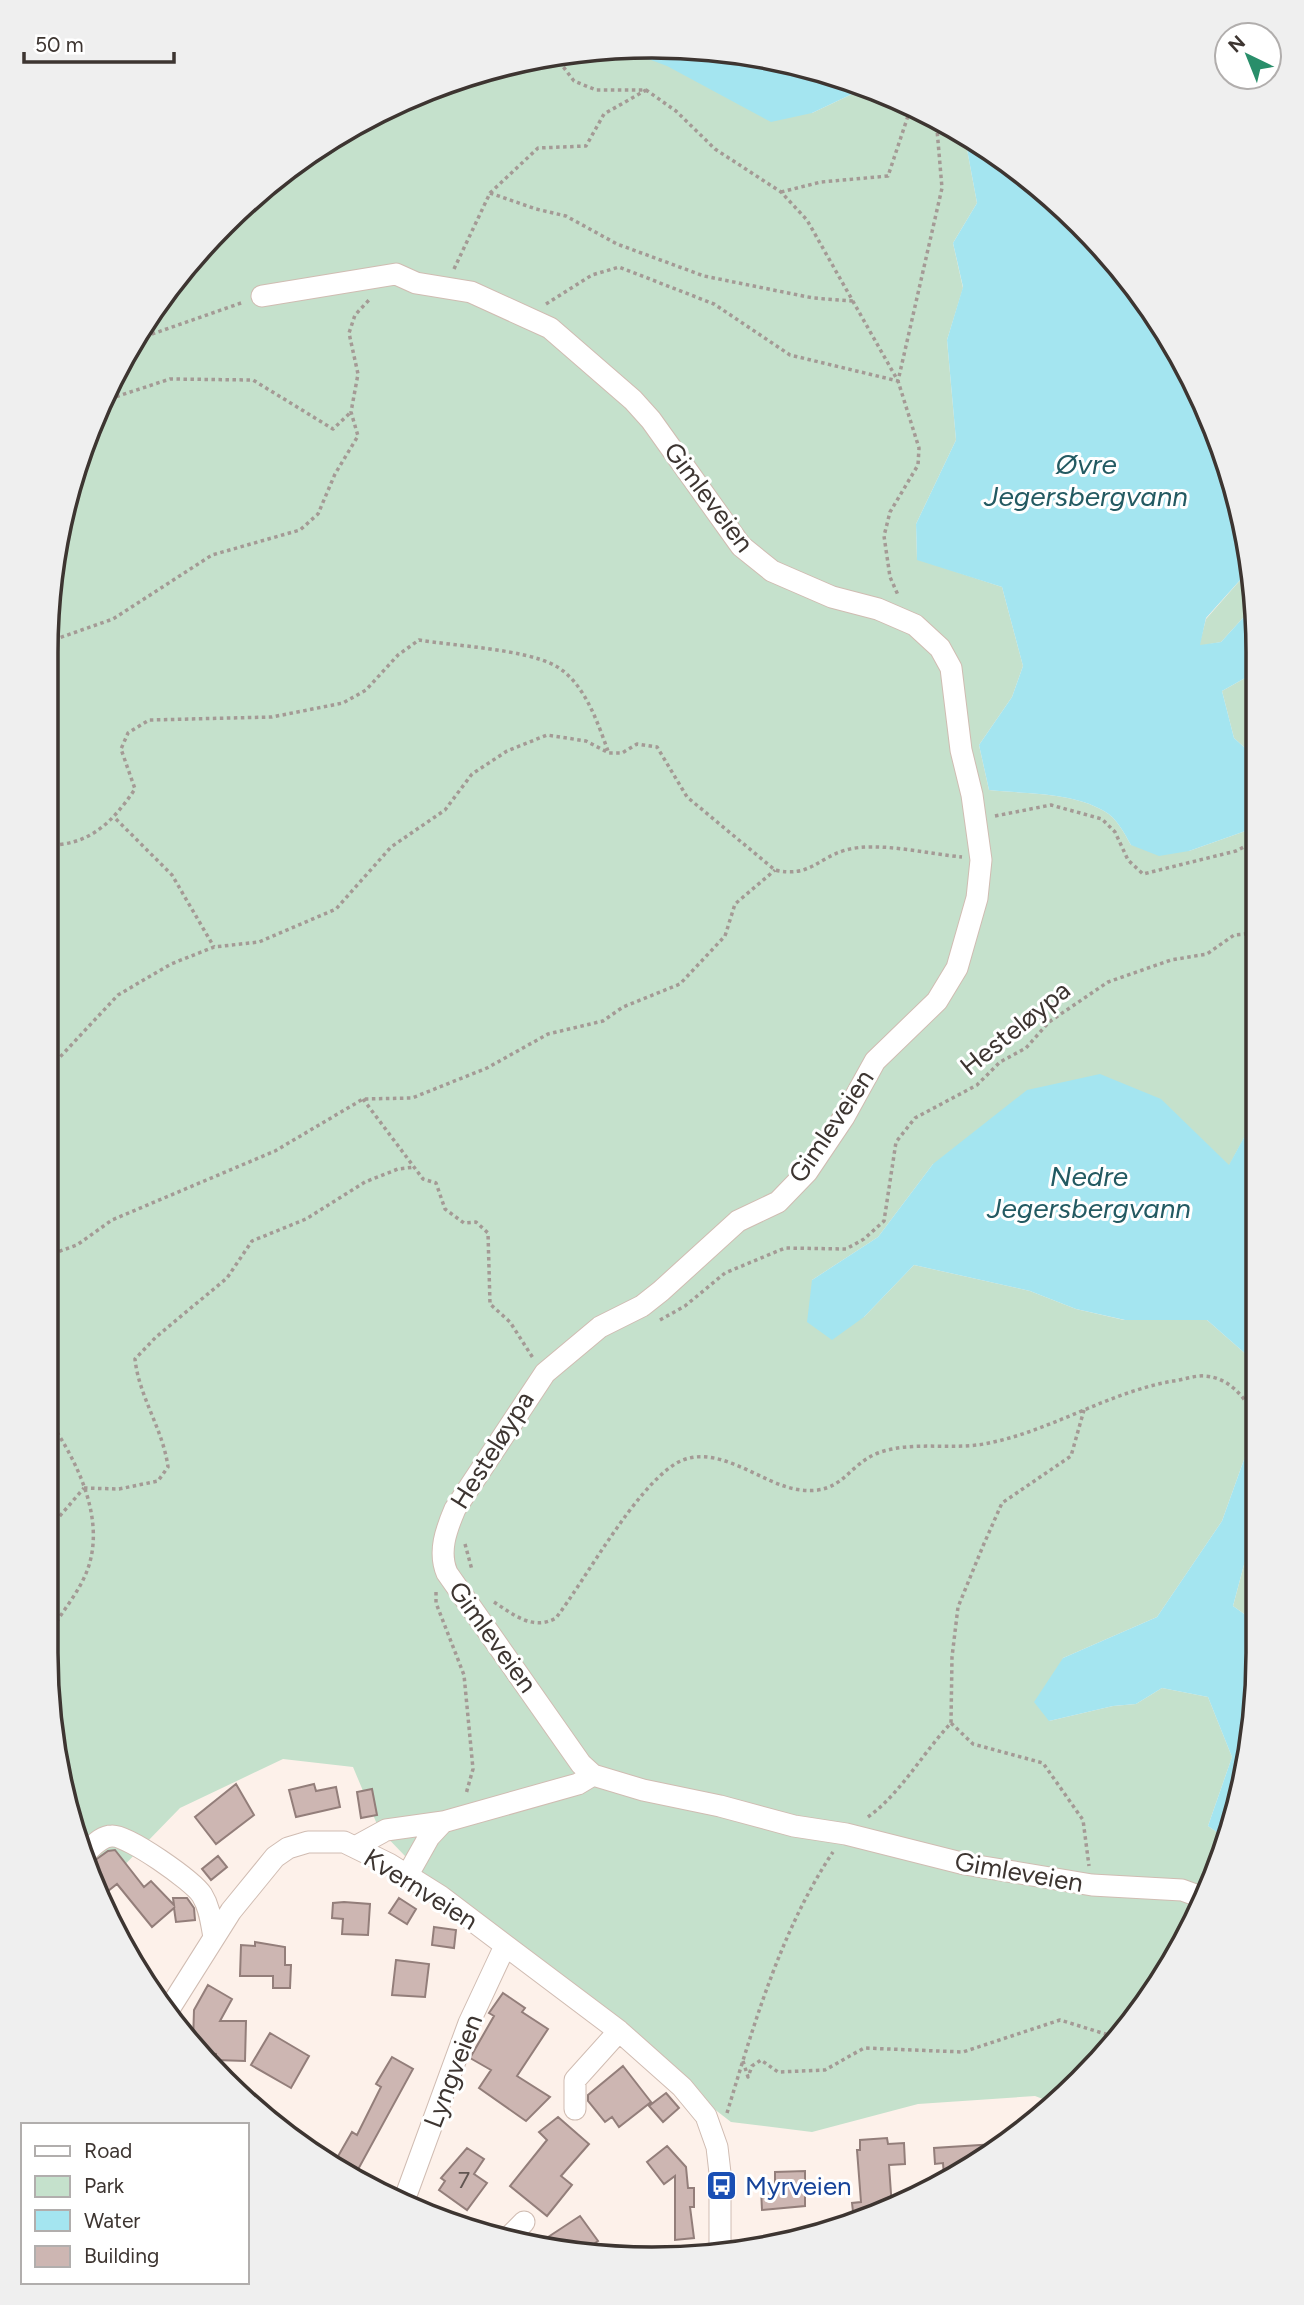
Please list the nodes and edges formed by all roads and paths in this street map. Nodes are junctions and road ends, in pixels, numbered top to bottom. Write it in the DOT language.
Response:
graph roads {
  1 [pos="561,65"];
  2 [pos="646,90"];
  3 [pos="908,116"];
  4 [pos="937,131"];
  5 [pos="781,192"];
  6 [pos="490,193"];
  7 [pos="444,286"];
  8 [pos="262,296"];
  9 [pos="371,298"];
  10 [pos="853,301"];
  11 [pos="537,321"];
  12 [pos="150,335"];
  13 [pos="898,381"];
  14 [pos="115,397"];
  15 [pos="351,412"];
  16 [pos="915,625"];
  17 [pos="58,638"];
  18 [pos="609,753"];
  19 [pos="116,818"];
  20 [pos="976,820"];
  21 [pos="58,845"];
  22 [pos="1246,846"];
  23 [pos="981,860"];
  24 [pos="775,870"];
  25 [pos="1246,934"];
  26 [pos="214,947"];
  27 [pos="58,1059"];
  28 [pos="363,1099"];
  29 [pos="415,1167"];
  30 [pos="58,1252"];
  31 [pos="651,1325"];
  32 [pos="545,1373"];
  33 [pos="1246,1400"];
  34 [pos="1084,1410"];
  35 [pos="58,1434"];
  36 [pos="84,1488"];
  37 [pos="58,1518"];
  38 [pos="465,1543"];
  39 [pos="442,1562"];
  40 [pos="473,1576"];
  41 [pos="488,1598"];
  42 [pos="58,1620"];
  43 [pos="951,1723"];
  44 [pos="593,1775"];
  45 [pos="443,1822"];
  46 [pos="846,1833"];
  47 [pos="355,1847"];
  48 [pos="91,1848"];
  49 [pos="407,1876"];
  50 [pos="1092,1885"];
  51 [pos="1195,1895"];
  52 [pos="214,1937"];
  53 [pos="505,1946"];
  54 [pos="173,2003"];
  55 [pos="619,2031"];
  56 [pos="1107,2035"];
  57 [pos="743,2061"];
  58 [pos="575,2109"];
  59 [pos="717,2147"];
  60 [pos="407,2194"];
  61 [pos="524,2222"];
  62 [pos="515,2231"];
  63 [pos="720,2243"];
  1 -- 2 [label="path"];
  2 -- 5 [label="path"];
  2 -- 6 [label="path"];
  3 -- 5 [label="path"];
  4 -- 13 [label="path"];
  5 -- 10 [label="path"];
  6 -- 7 [label="path"];
  6 -- 10 [label="path"];
  7 -- 8 [label="street, Gimleveien"];
  7 -- 11 [label="street, Gimleveien"];
  8 -- 12 [label="path"];
  9 -- 15 [label="path"];
  10 -- 13 [label="path"];
  11 -- 13 [label="path"];
  11 -- 16 [label="street, Gimleveien"];
  13 -- 16 [label="path"];
  14 -- 15 [label="path"];
  15 -- 17 [label="path"];
  16 -- 20 [label="street, Gimleveien"];
  18 -- 19 [label="path"];
  18 -- 24 [label="path"];
  18 -- 26 [label="path"];
  19 -- 21 [label="path"];
  19 -- 26 [label="path"];
  20 -- 22 [label="path"];
  20 -- 23 [label="street, Gimleveien"];
  23 -- 24 [label="path"];
  23 -- 32 [label="street, Gimleveien"];
  24 -- 28 [label="path"];
  25 -- 31 [label="path, Hesteløypa"];
  26 -- 27 [label="path"];
  28 -- 29 [label="path"];
  28 -- 30 [label="path"];
  29 -- 32 [label="path"];
  29 -- 36 [label="path"];
  32 -- 39 [label="street, Gimleveien"];
  33 -- 34 [label="path"];
  34 -- 41 [label="path"];
  34 -- 43 [label="path"];
  35 -- 36 [label="path"];
  36 -- 37 [label="path"];
  36 -- 42 [label="path"];
  38 -- 40 [label="path, Hesteløypa"];
  39 -- 44 [label="street, Gimleveien"];
  39 -- 45 [label="path"];
  43 -- 46 [label="path"];
  43 -- 50 [label="path"];
  44 -- 45 [label="street"];
  44 -- 46 [label="street, Gimleveien"];
  45 -- 47 [label="street"];
  45 -- 49 [label="street"];
  46 -- 50 [label="street, Gimleveien"];
  46 -- 57 [label="path"];
  47 -- 49 [label="street, Kvernveien"];
  47 -- 52 [label="street, Kvernveien"];
  48 -- 52 [label="street"];
  49 -- 53 [label="street, Kvernveien"];
  50 -- 51 [label="street, Gimleveien"];
  52 -- 54 [label="street, Kvernveien"];
  53 -- 55 [label="street"];
  53 -- 60 [label="street, Lyngveien"];
  55 -- 58 [label="street"];
  55 -- 59 [label="street"];
  56 -- 57 [label="path"];
  57 -- 59 [label="path"];
  59 -- 63 [label="street"];
  61 -- 62 [label="street"];
}
